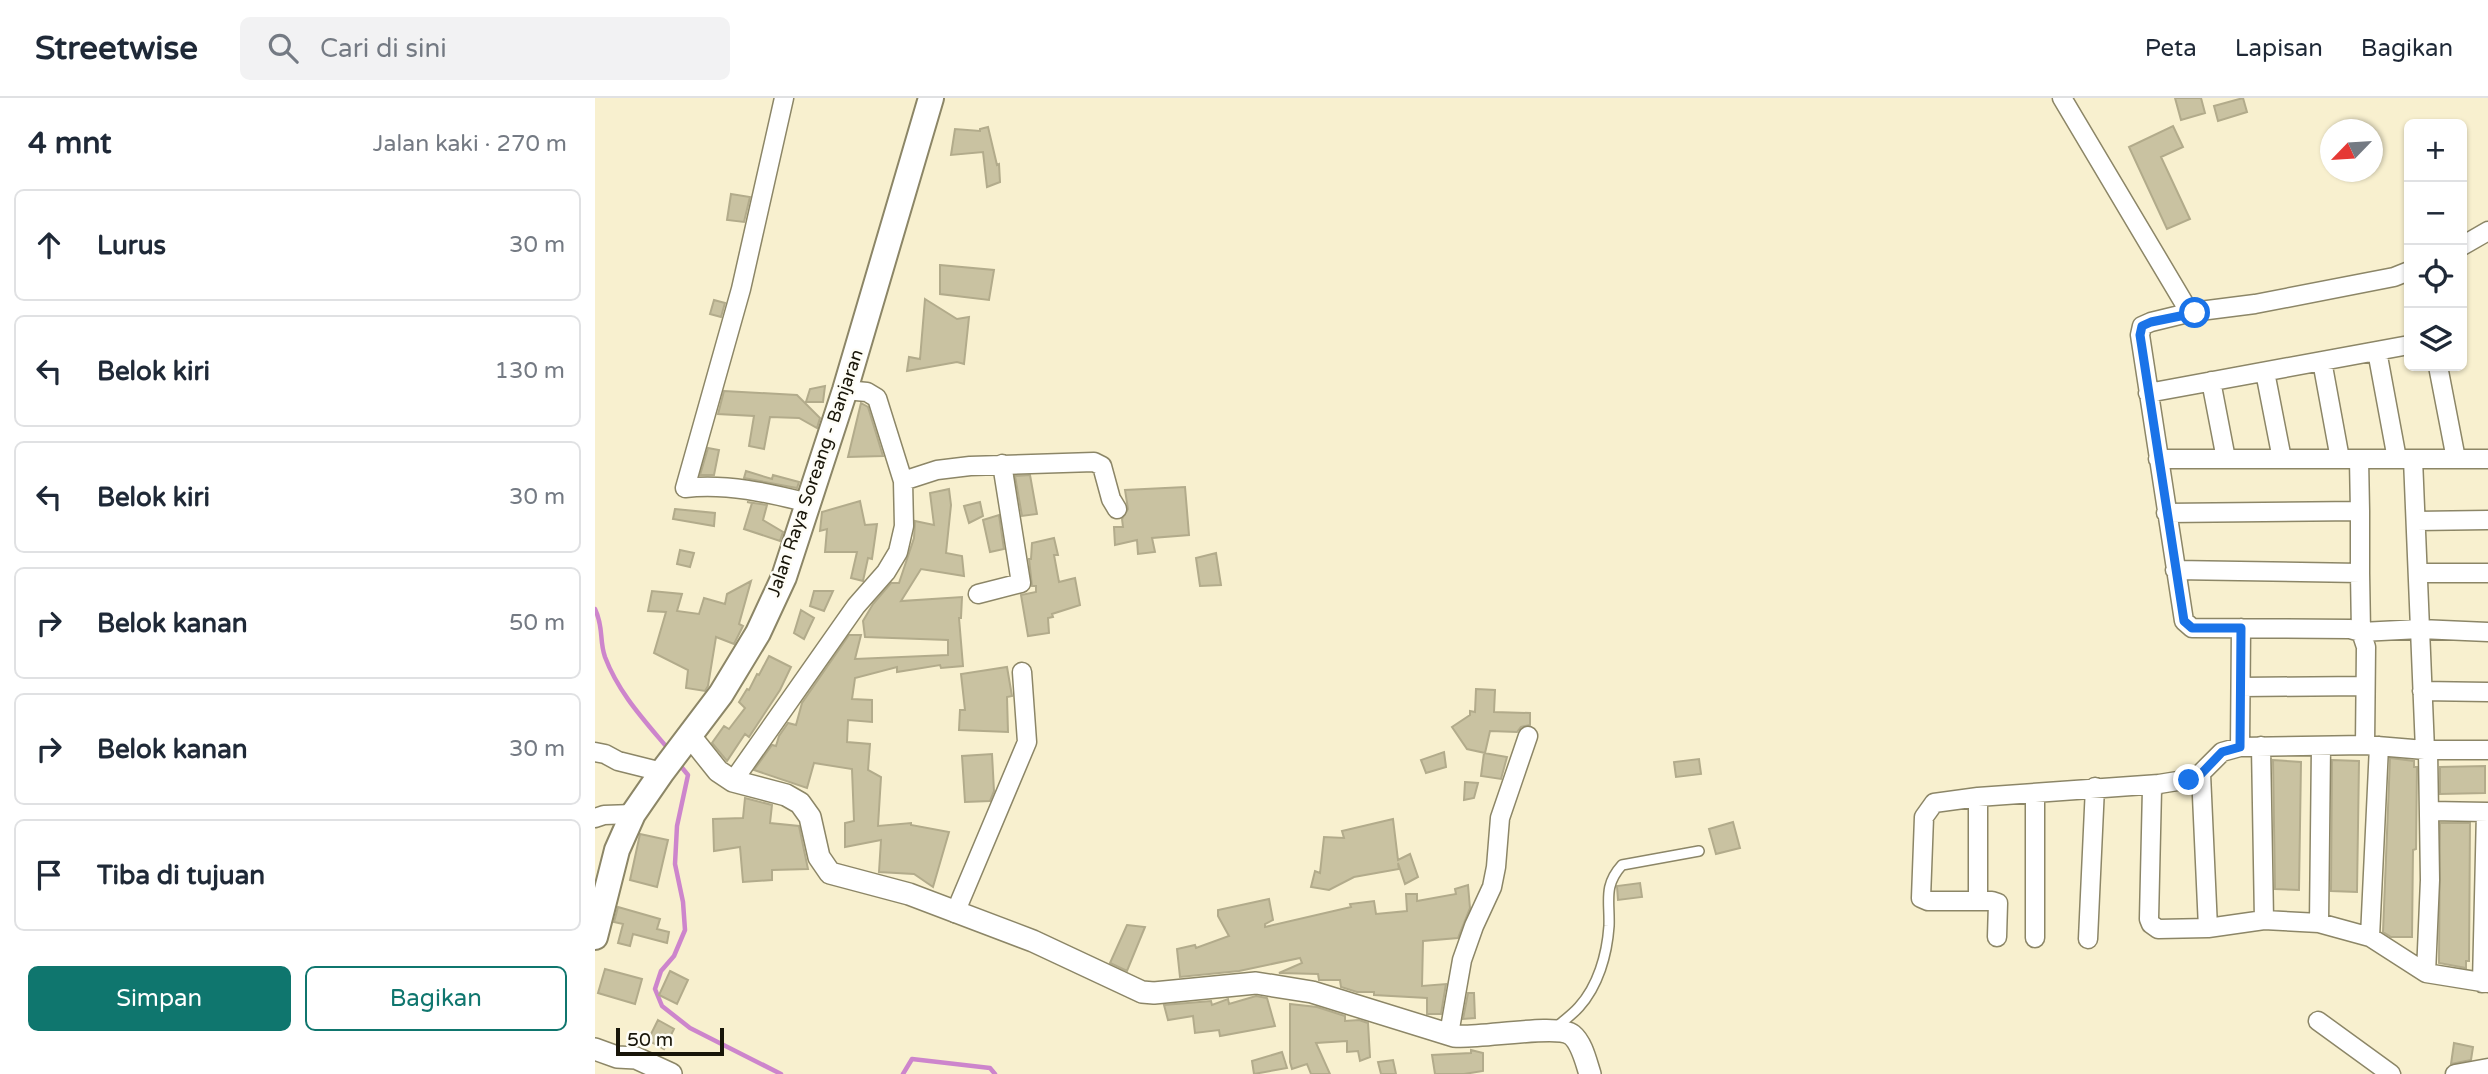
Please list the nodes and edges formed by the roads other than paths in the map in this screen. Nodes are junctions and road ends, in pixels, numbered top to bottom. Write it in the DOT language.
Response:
graph roads {
  1 [pos="785,98"];
  2 [pos="931,98"];
  3 [pos="2062,98"];
  4 [pos="2404,273"];
  5 [pos="2190,310"];
  6 [pos="2404,346"];
  7 [pos="2377,351"];
  8 [pos="2322,361"];
  9 [pos="2439,371"];
  10 [pos="2265,372"];
  11 [pos="2211,381"];
  12 [pos="845,390"];
  13 [pos="2148,393"];
  14 [pos="2158,459"];
  15 [pos="2226,459"];
  16 [pos="2282,459"];
  17 [pos="2340,459"];
  18 [pos="2359,459"];
  19 [pos="2405,459"];
  20 [pos="2456,459"];
  21 [pos="2488,459"];
  22 [pos="1002,464"];
  23 [pos="903,481"];
  24 [pos="809,503"];
  25 [pos="1118,509"];
  26 [pos="2360,510"];
  27 [pos="2166,513"];
  28 [pos="2488,520"];
  29 [pos="2416,521"];
  30 [pos="2175,570"];
  31 [pos="2488,572"];
  32 [pos="2360,573"];
  33 [pos="2418,573"];
  34 [pos="978,594"];
  35 [pos="2241,628"];
  36 [pos="2420,629"];
  37 [pos="2361,632"];
  38 [pos="2488,632"];
  39 [pos="1022,673"];
  40 [pos="2365,686"];
  41 [pos="2241,687"];
  42 [pos="2422,691"];
  43 [pos="2488,692"];
  44 [pos="1528,736"];
  45 [pos="686,741"];
  46 [pos="2261,746"];
  47 [pos="2372,746"];
  48 [pos="2240,747"];
  49 [pos="2321,747"];
  50 [pos="2426,750"];
  51 [pos="2488,750"];
  52 [pos="595,752"];
  53 [pos="663,769"];
  54 [pos="2201,774"];
  55 [pos="733,781"];
  56 [pos="2159,784"];
  57 [pos="2095,788"];
  58 [pos="2035,794"];
  59 [pos="1978,797"];
  60 [pos="2430,811"];
  61 [pos="2487,812"];
  62 [pos="633,814"];
  63 [pos="595,818"];
  64 [pos="1699,851"];
  65 [pos="1978,901"];
  66 [pos="955,912"];
  67 [pos="2264,920"];
  68 [pos="2319,923"];
  69 [pos="2208,928"];
  70 [pos="595,936"];
  71 [pos="1997,937"];
  72 [pos="2370,937"];
  73 [pos="2035,938"];
  74 [pos="2088,939"];
  75 [pos="2425,972"];
  76 [pos="2485,983"];
  77 [pos="2318,1021"];
  78 [pos="1552,1030"];
  79 [pos="1449,1034"];
  80 [pos="595,1049"];
  81 [pos="617,1057"];
  82 [pos="2488,1068"];
  83 [pos="631,1074"];
  84 [pos="671,1074"];
  85 [pos="1590,1074"];
  86 [pos="2391,1074"];
  87 [pos="2455,1074"];
  1 -- 24 [label="street"];
  2 -- 12 [label="main road, Jalan Raya Soreang - Banjaran"];
  3 -- 5 [label="street"];
  4 -- 5 [label="street"];
  5 -- 13 [label="street"];
  6 -- 7 [label="street"];
  7 -- 8 [label="street"];
  7 -- 19 [label="street"];
  8 -- 10 [label="street"];
  8 -- 17 [label="street"];
  9 -- 20 [label="street"];
  10 -- 11 [label="street"];
  10 -- 16 [label="street"];
  11 -- 13 [label="street"];
  11 -- 15 [label="street"];
  12 -- 23 [label="street"];
  12 -- 24 [label="main road, Jalan Raya Soreang - Banjaran"];
  13 -- 14 [label="street"];
  14 -- 15 [label="street"];
  14 -- 27 [label="street"];
  15 -- 16 [label="street"];
  16 -- 17 [label="street"];
  17 -- 18 [label="street"];
  18 -- 19 [label="street"];
  18 -- 26 [label="street"];
  19 -- 20 [label="street"];
  19 -- 29 [label="street"];
  20 -- 21 [label="street"];
  22 -- 23 [label="street"];
  22 -- 25 [label="street"];
  22 -- 34 [label="street"];
  23 -- 55 [label="street"];
  24 -- 45 [label="main road, Jalan Raya Soreang - Banjaran"];
  26 -- 27 [label="street"];
  26 -- 32 [label="street"];
  27 -- 30 [label="street"];
  28 -- 29 [label="street"];
  29 -- 33 [label="street"];
  30 -- 32 [label="street"];
  30 -- 35 [label="street"];
  31 -- 33 [label="street"];
  32 -- 37 [label="street"];
  33 -- 36 [label="street"];
  35 -- 37 [label="street"];
  35 -- 41 [label="street"];
  36 -- 37 [label="street"];
  36 -- 38 [label="street"];
  36 -- 42 [label="street"];
  37 -- 40 [label="street"];
  39 -- 66 [label="street"];
  40 -- 41 [label="street"];
  40 -- 47 [label="street"];
  41 -- 48 [label="street"];
  42 -- 43 [label="street"];
  42 -- 50 [label="street"];
  44 -- 79 [label="street"];
  45 -- 53 [label="main road, Jalan Raya Soreang - Banjaran"];
  45 -- 55 [label="street"];
  46 -- 48 [label="street"];
  46 -- 49 [label="street"];
  46 -- 67 [label="street"];
  47 -- 49 [label="street"];
  47 -- 50 [label="street"];
  47 -- 72 [label="street"];
  48 -- 54 [label="street"];
  49 -- 68 [label="street"];
  50 -- 51 [label="street"];
  50 -- 60 [label="street"];
  52 -- 53 [label="street"];
  53 -- 62 [label="main road, Jalan Raya Soreang - Banjaran"];
  54 -- 56 [label="street"];
  54 -- 69 [label="street"];
  55 -- 66 [label="street"];
  56 -- 57 [label="street"];
  56 -- 69 [label="street"];
  57 -- 58 [label="street"];
  57 -- 74 [label="street"];
  58 -- 59 [label="street"];
  58 -- 73 [label="street"];
  59 -- 65 [label="street"];
  59 -- 65 [label="street"];
  60 -- 61 [label="street"];
  60 -- 75 [label="street"];
  61 -- 76 [label="street"];
  62 -- 63 [label="street"];
  62 -- 70 [label="main road, Jalan Raya Soreang - Banjaran"];
  64 -- 78 [label="lane"];
  65 -- 71 [label="street"];
  66 -- 79 [label="street"];
  67 -- 68 [label="street"];
  67 -- 69 [label="street"];
  68 -- 72 [label="street"];
  72 -- 75 [label="street"];
  75 -- 76 [label="street"];
  77 -- 86 [label="street"];
  78 -- 79 [label="street"];
  78 -- 85 [label="street"];
  80 -- 81 [label="street"];
  81 -- 83 [label="street"];
  81 -- 84 [label="street"];
  82 -- 87 [label="street"];
}
